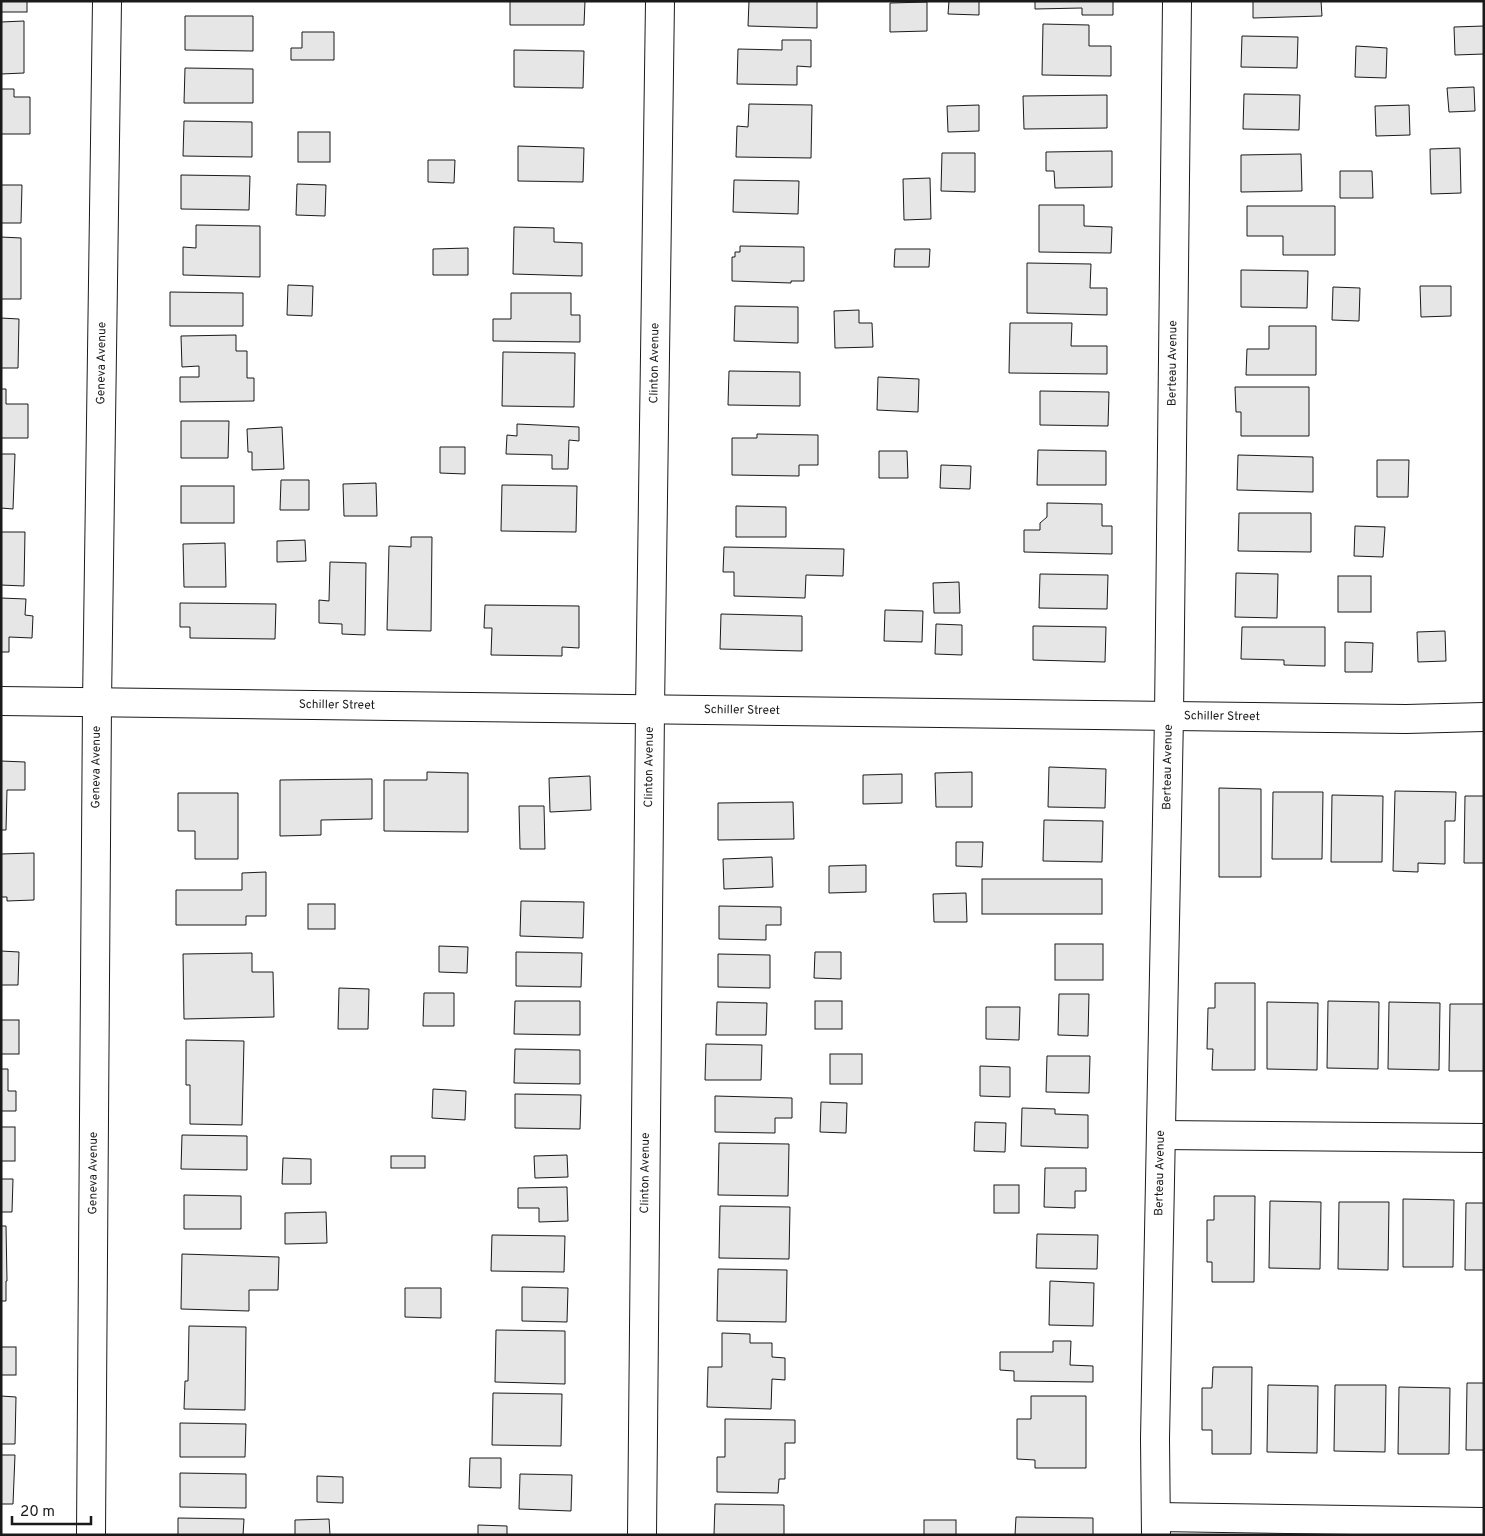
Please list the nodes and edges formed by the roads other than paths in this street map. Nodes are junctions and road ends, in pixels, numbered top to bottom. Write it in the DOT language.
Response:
graph roads {
  1 [pos="107,1"];
  2 [pos="660,1"];
  3 [pos="1177,1"];
  4 [pos="1,701"];
  5 [pos="97,703"];
  6 [pos="650,710"];
  7 [pos="1169,716"];
  8 [pos="1484,717"];
  9 [pos="1161,1135"];
  10 [pos="1484,1138"];
  11 [pos="1484,1522"];
  12 [pos="1156,1526"];
  13 [pos="91,1535"];
  14 [pos="642,1535"];
  1 -- 5 [label="street, Geneva Avenue"];
  2 -- 6 [label="street, Clinton Avenue"];
  3 -- 7 [label="street, Berteau Avenue"];
  4 -- 5 [label="street, Schiller Street"];
  5 -- 6 [label="street, Schiller Street"];
  5 -- 13 [label="street, Geneva Avenue"];
  6 -- 7 [label="street, Schiller Street"];
  6 -- 14 [label="street, Clinton Avenue"];
  7 -- 8 [label="street, Schiller Street"];
  7 -- 9 [label="street, Berteau Avenue"];
  9 -- 10 [label="street"];
  9 -- 12 [label="street, Berteau Avenue"];
  11 -- 12 [label="street"];
}
